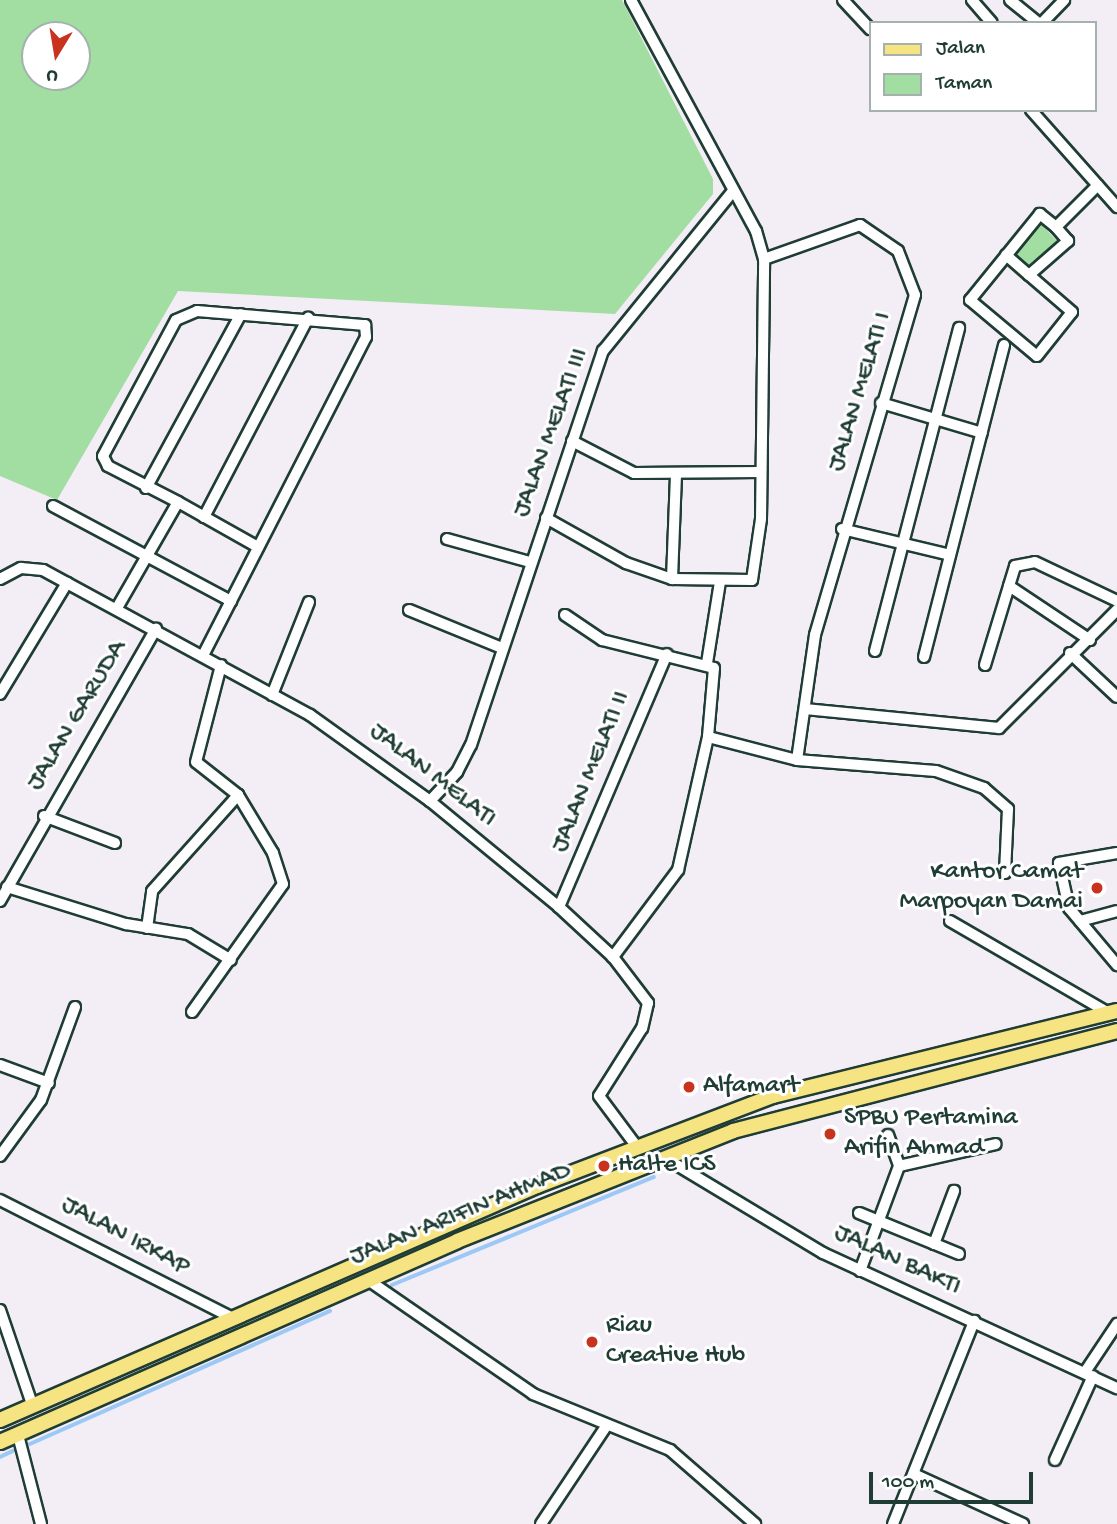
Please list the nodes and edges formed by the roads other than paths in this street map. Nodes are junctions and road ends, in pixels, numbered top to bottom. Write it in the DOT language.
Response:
graph roads {
  1 [pos="631,0"];
  2 [pos="843,0"];
  3 [pos="972,0"];
  4 [pos="1010,0"];
  5 [pos="1064,0"];
  6 [pos="990,21"];
  7 [pos="1037,21"];
  8 [pos="1042,21"];
  9 [pos="869,28"];
  10 [pos="1033,112"];
  11 [pos="1098,185"];
  12 [pos="733,191"];
  13 [pos="1117,206"];
  14 [pos="1056,227"];
  15 [pos="1006,255"];
  16 [pos="764,259"];
  17 [pos="1030,275"];
  18 [pos="241,314"];
  19 [pos="308,318"];
  20 [pos="959,328"];
  21 [pos="1004,345"];
  22 [pos="881,403"];
  23 [pos="933,420"];
  24 [pos="982,433"];
  25 [pos="572,440"];
  26 [pos="761,472"];
  27 [pos="676,475"];
  28 [pos="146,488"];
  29 [pos="178,502"];
  30 [pos="53,506"];
  31 [pos="204,517"];
  32 [pos="546,518"];
  33 [pos="842,529"];
  34 [pos="447,539"];
  35 [pos="902,544"];
  36 [pos="258,547"];
  37 [pos="950,555"];
  38 [pos="146,558"];
  39 [pos="530,562"];
  40 [pos="0,579"];
  41 [pos="672,579"];
  42 [pos="720,582"];
  43 [pos="67,583"];
  44 [pos="1009,586"];
  45 [pos="231,601"];
  46 [pos="1117,601"];
  47 [pos="309,602"];
  48 [pos="117,608"];
  49 [pos="408,610"];
  50 [pos="1117,610"];
  51 [pos="565,615"];
  52 [pos="156,629"];
  53 [pos="1090,639"];
  54 [pos="502,648"];
  55 [pos="875,651"];
  56 [pos="1070,653"];
  57 [pos="667,654"];
  58 [pos="203,655"];
  59 [pos="924,657"];
  60 [pos="707,663"];
  61 [pos="221,665"];
  62 [pos="985,666"];
  63 [pos="0,694"];
  64 [pos="272,695"];
  65 [pos="1117,697"];
  66 [pos="805,709"];
  67 [pos="708,737"];
  68 [pos="797,760"];
  69 [pos="238,795"];
  70 [pos="430,801"];
  71 [pos="44,816"];
  72 [pos="115,844"];
  73 [pos="1117,853"];
  74 [pos="1004,873"];
  75 [pos="7,887"];
  76 [pos="0,901"];
  77 [pos="559,908"];
  78 [pos="1117,911"];
  79 [pos="950,921"];
  80 [pos="1080,921"];
  81 [pos="147,928"];
  82 [pos="612,957"];
  83 [pos="231,960"];
  84 [pos="1117,965"];
  85 [pos="75,1007"];
  86 [pos="192,1012"];
  87 [pos="1113,1012"];
  88 [pos="1117,1031"];
  89 [pos="989,1041"];
  90 [pos="995,1061"];
  91 [pos="0,1065"];
  92 [pos="49,1083"];
  93 [pos="888,1135"];
  94 [pos="996,1144"];
  95 [pos="637,1147"];
  96 [pos="0,1156"];
  97 [pos="667,1159"];
  98 [pos="900,1166"];
  99 [pos="954,1191"];
  100 [pos="0,1200"];
  101 [pos="859,1213"];
  102 [pos="880,1222"];
  103 [pos="934,1244"];
  104 [pos="960,1254"];
  105 [pos="860,1271"];
  106 [pos="368,1280"];
  107 [pos="266,1302"];
  108 [pos="0,1310"];
  109 [pos="229,1316"];
  110 [pos="274,1319"];
  111 [pos="974,1321"];
  112 [pos="1117,1324"];
  113 [pos="1089,1374"];
  114 [pos="1117,1388"];
  115 [pos="33,1406"];
  116 [pos="0,1420"];
  117 [pos="605,1428"];
  118 [pos="18,1435"];
  119 [pos="0,1443"];
  120 [pos="1055,1460"];
  121 [pos="916,1475"];
  122 [pos="41,1524"];
  123 [pos="541,1524"];
  124 [pos="755,1524"];
  125 [pos="893,1524"];
  126 [pos="1023,1524"];
  1 -- 12 [label="street"];
  2 -- 9 [label="street"];
  3 -- 6 [label="street"];
  4 -- 7 [label="street"];
  5 -- 8 [label="street"];
  10 -- 11 [label="street"];
  11 -- 13 [label="street"];
  11 -- 14 [label="street"];
  12 -- 16 [label="street"];
  12 -- 25 [label="street, JALAN MELATI III"];
  14 -- 15 [label="street"];
  14 -- 17 [label="street"];
  15 -- 17 [label="street"];
  15 -- 17 [label="street"];
  16 -- 22 [label="street, JALAN MELATI I"];
  16 -- 26 [label="street"];
  18 -- 19 [label="street"];
  18 -- 28 [label="street"];
  18 -- 28 [label="street"];
  19 -- 31 [label="street"];
  19 -- 36 [label="street"];
  20 -- 23 [label="street"];
  21 -- 24 [label="street"];
  22 -- 23 [label="street"];
  22 -- 33 [label="street, JALAN MELATI I"];
  23 -- 24 [label="street"];
  23 -- 35 [label="street"];
  24 -- 37 [label="street"];
  25 -- 27 [label="street"];
  25 -- 32 [label="street, JALAN MELATI III"];
  26 -- 27 [label="street"];
  26 -- 42 [label="street"];
  27 -- 41 [label="street"];
  28 -- 29 [label="street"];
  29 -- 31 [label="street"];
  29 -- 38 [label="street"];
  30 -- 38 [label="street"];
  31 -- 36 [label="street"];
  32 -- 39 [label="street, JALAN MELATI III"];
  32 -- 41 [label="street"];
  33 -- 35 [label="street"];
  33 -- 66 [label="street, JALAN MELATI I"];
  34 -- 39 [label="street"];
  35 -- 37 [label="street"];
  35 -- 55 [label="street"];
  36 -- 45 [label="street"];
  37 -- 59 [label="street"];
  38 -- 45 [label="street"];
  38 -- 48 [label="street"];
  39 -- 54 [label="street, JALAN MELATI III"];
  40 -- 43 [label="street, JALAN MELATI"];
  41 -- 42 [label="street"];
  42 -- 60 [label="street"];
  43 -- 48 [label="street, JALAN MELATI"];
  43 -- 63 [label="street"];
  44 -- 46 [label="street"];
  44 -- 53 [label="street"];
  44 -- 62 [label="street"];
  45 -- 58 [label="street"];
  47 -- 64 [label="street"];
  48 -- 52 [label="street, JALAN MELATI"];
  49 -- 54 [label="street"];
  50 -- 53 [label="street"];
  51 -- 57 [label="street"];
  52 -- 58 [label="street, JALAN MELATI"];
  52 -- 71 [label="street, JALAN GARUDA"];
  53 -- 56 [label="street"];
  54 -- 70 [label="street, JALAN MELATI III"];
  56 -- 65 [label="street"];
  56 -- 66 [label="street"];
  57 -- 60 [label="street"];
  57 -- 77 [label="street, JALAN MELATI II"];
  58 -- 61 [label="street, JALAN MELATI"];
  60 -- 67 [label="street"];
  61 -- 64 [label="street, JALAN MELATI"];
  61 -- 69 [label="street"];
  64 -- 70 [label="street, JALAN MELATI"];
  66 -- 68 [label="street, JALAN MELATI I"];
  67 -- 68 [label="street"];
  67 -- 82 [label="street"];
  68 -- 74 [label="street"];
  69 -- 81 [label="street"];
  69 -- 83 [label="street"];
  70 -- 77 [label="street, JALAN MELATI"];
  71 -- 72 [label="street"];
  71 -- 75 [label="street, JALAN GARUDA"];
  73 -- 80 [label="street"];
  75 -- 76 [label="street, JALAN GARUDA"];
  75 -- 81 [label="street"];
  77 -- 82 [label="street, JALAN MELATI"];
  78 -- 80 [label="street"];
  79 -- 87 [label="street"];
  80 -- 84 [label="street"];
  81 -- 83 [label="street"];
  82 -- 95 [label="street, JALAN MELATI"];
  83 -- 86 [label="street"];
  85 -- 92 [label="street"];
  87 -- 89 [label="main road, JALAN ARIFIN AHMAD"];
  88 -- 90 [label="main road, JALAN ARIFIN AHMAD"];
  89 -- 90 [label="main road"];
  89 -- 95 [label="main road, JALAN ARIFIN AHMAD"];
  90 -- 97 [label="main road, JALAN ARIFIN AHMAD"];
  91 -- 92 [label="street"];
  92 -- 96 [label="street"];
  93 -- 98 [label="street"];
  94 -- 98 [label="street"];
  95 -- 107 [label="main road, JALAN ARIFIN AHMAD"];
  97 -- 105 [label="street, JALAN BAKTI"];
  97 -- 106 [label="main road, JALAN ARIFIN AHMAD"];
  98 -- 102 [label="street"];
  99 -- 103 [label="street"];
  100 -- 109 [label="street, JALAN IRKAP"];
  101 -- 102 [label="street"];
  102 -- 103 [label="street"];
  102 -- 105 [label="street"];
  103 -- 104 [label="street"];
  105 -- 111 [label="street, JALAN BAKTI"];
  106 -- 110 [label="main road, JALAN ARIFIN AHMAD"];
  106 -- 117 [label="street"];
  107 -- 109 [label="main road, JALAN ARIFIN AHMAD"];
  107 -- 110 [label="main road"];
  108 -- 115 [label="street"];
  109 -- 115 [label="main road, JALAN ARIFIN AHMAD"];
  110 -- 118 [label="main road, JALAN ARIFIN AHMAD"];
  111 -- 113 [label="street, JALAN BAKTI"];
  111 -- 121 [label="street"];
  112 -- 113 [label="street"];
  113 -- 114 [label="street, JALAN BAKTI"];
  113 -- 120 [label="street"];
  115 -- 116 [label="main road, JALAN ARIFIN AHMAD"];
  117 -- 123 [label="street"];
  117 -- 124 [label="street"];
  118 -- 119 [label="main road, JALAN ARIFIN AHMAD"];
  118 -- 122 [label="street"];
  121 -- 125 [label="street"];
  121 -- 126 [label="street"];
}
